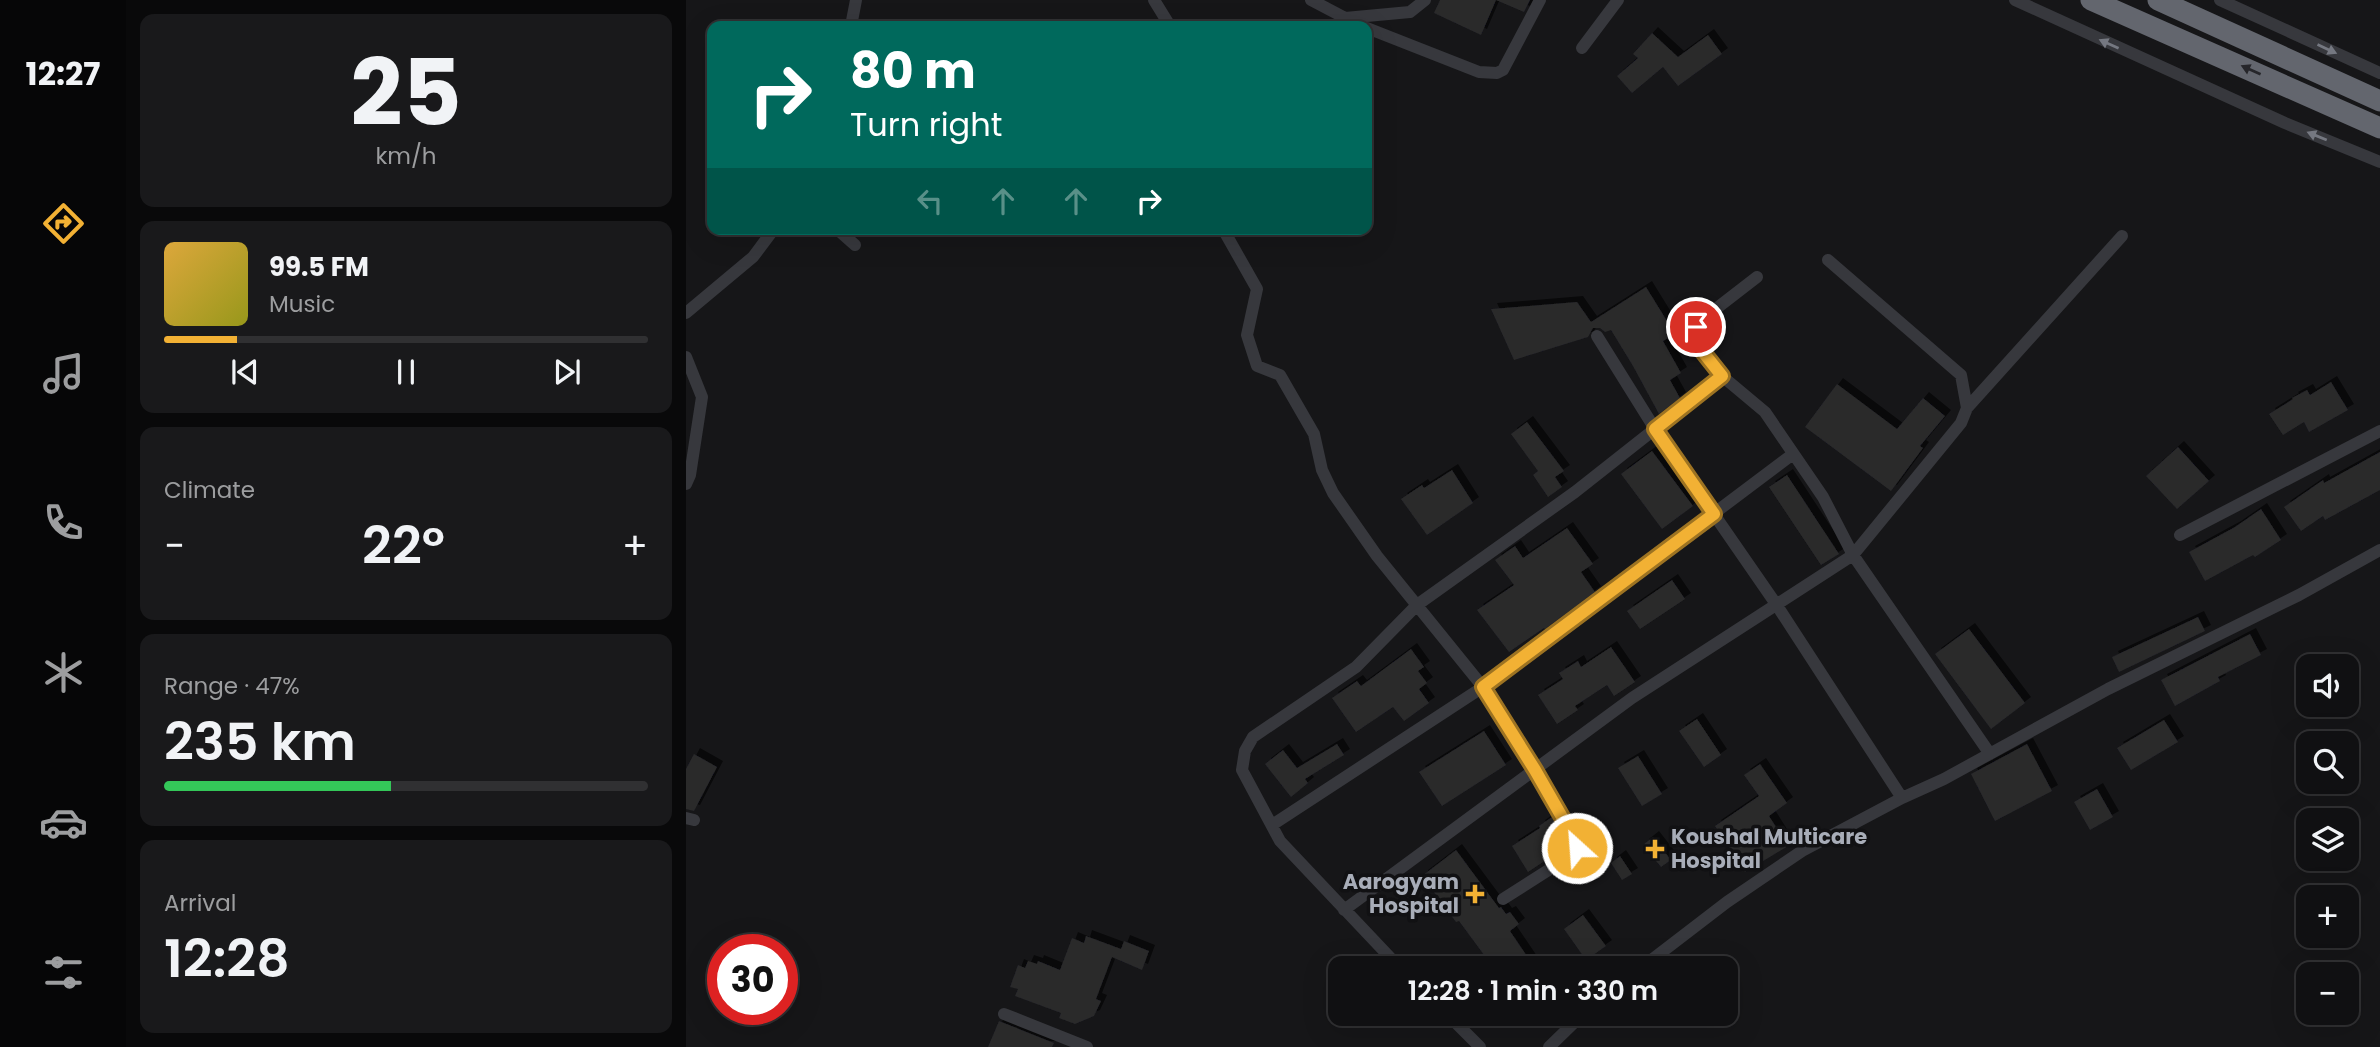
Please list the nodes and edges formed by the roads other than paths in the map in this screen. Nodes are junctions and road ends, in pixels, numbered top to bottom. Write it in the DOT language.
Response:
graph roads {
  1 [pos="856,0"];
  2 [pos="1154,0"];
  3 [pos="1311,0"];
  4 [pos="1424,0"];
  5 [pos="1541,0"];
  6 [pos="1618,0"];
  7 [pos="2091,0"];
  8 [pos="2158,0"];
  9 [pos="2220,0"];
  10 [pos="2018,1"];
  11 [pos="1345,18"];
  12 [pos="852,21"];
  13 [pos="1167,21"];
  14 [pos="1352,21"];
  15 [pos="1372,30"];
  16 [pos="1582,48"];
  17 [pos="2380,73"];
  18 [pos="2380,101"];
  19 [pos="2380,128"];
  20 [pos="2380,162"];
  21 [pos="770,235"];
  22 [pos="844,235"];
  23 [pos="1226,235"];
  24 [pos="2122,236"];
  25 [pos="855,245"];
  26 [pos="1828,260"];
  27 [pos="1757,277"];
  28 [pos="686,313"];
  29 [pos="1597,335"];
  30 [pos="686,357"];
  31 [pos="1722,376"];
  32 [pos="1967,408"];
  33 [pos="1655,429"];
  34 [pos="2380,431"];
  35 [pos="1793,454"];
  36 [pos="686,484"];
  37 [pos="1714,514"];
  38 [pos="2180,535"];
  39 [pos="2380,550"];
  40 [pos="1853,555"];
  41 [pos="1776,604"];
  42 [pos="1417,606"];
  43 [pos="1483,687"];
  44 [pos="1990,754"];
  45 [pos="1535,770"];
  46 [pos="1902,798"];
  47 [pos="1272,825"];
  48 [pos="1503,899"];
  49 [pos="1344,909"];
  50 [pos="1389,956"];
  51 [pos="1657,956"];
  52 [pos="1004,1014"];
  53 [pos="1459,1026"];
  54 [pos="1568,1026"];
  55 [pos="1087,1047"];
  56 [pos="1480,1047"];
  57 [pos="1549,1047"];
  1 -- 12 [label="street"];
  2 -- 13 [label="street"];
  3 -- 11 [label="street"];
  4 -- 11 [label="street"];
  5 -- 15 [label="street"];
  6 -- 16 [label="street"];
  19 -- 7 [label="highway, one-way"];
  8 -- 18 [label="highway"];
  9 -- 17 [label="street, one-way"];
  20 -- 10 [label="street, one-way"];
  11 -- 14 [label="street"];
  21 -- 28 [label="street"];
  22 -- 25 [label="street"];
  23 -- 42 [label="street"];
  24 -- 32 [label="street"];
  26 -- 32 [label="street"];
  27 -- 31 [label="street"];
  29 -- 33 [label="street"];
  30 -- 36 [label="street"];
  31 -- 33 [label="street"];
  31 -- 35 [label="street"];
  32 -- 40 [label="street"];
  33 -- 37 [label="street"];
  33 -- 42 [label="street"];
  34 -- 38 [label="street"];
  35 -- 37 [label="street"];
  35 -- 40 [label="street"];
  37 -- 41 [label="street"];
  37 -- 43 [label="street"];
  39 -- 44 [label="street"];
  40 -- 41 [label="street"];
  40 -- 44 [label="street"];
  41 -- 45 [label="street"];
  41 -- 46 [label="street"];
  42 -- 43 [label="street"];
  42 -- 47 [label="street"];
  43 -- 45 [label="street"];
  43 -- 47 [label="street"];
  44 -- 46 [label="street"];
  45 -- 48 [label="street"];
  45 -- 49 [label="street"];
  46 -- 51 [label="street"];
  47 -- 49 [label="street"];
  49 -- 50 [label="street"];
  52 -- 55 [label="street"];
  53 -- 56 [label="street"];
  54 -- 57 [label="street"];
}
